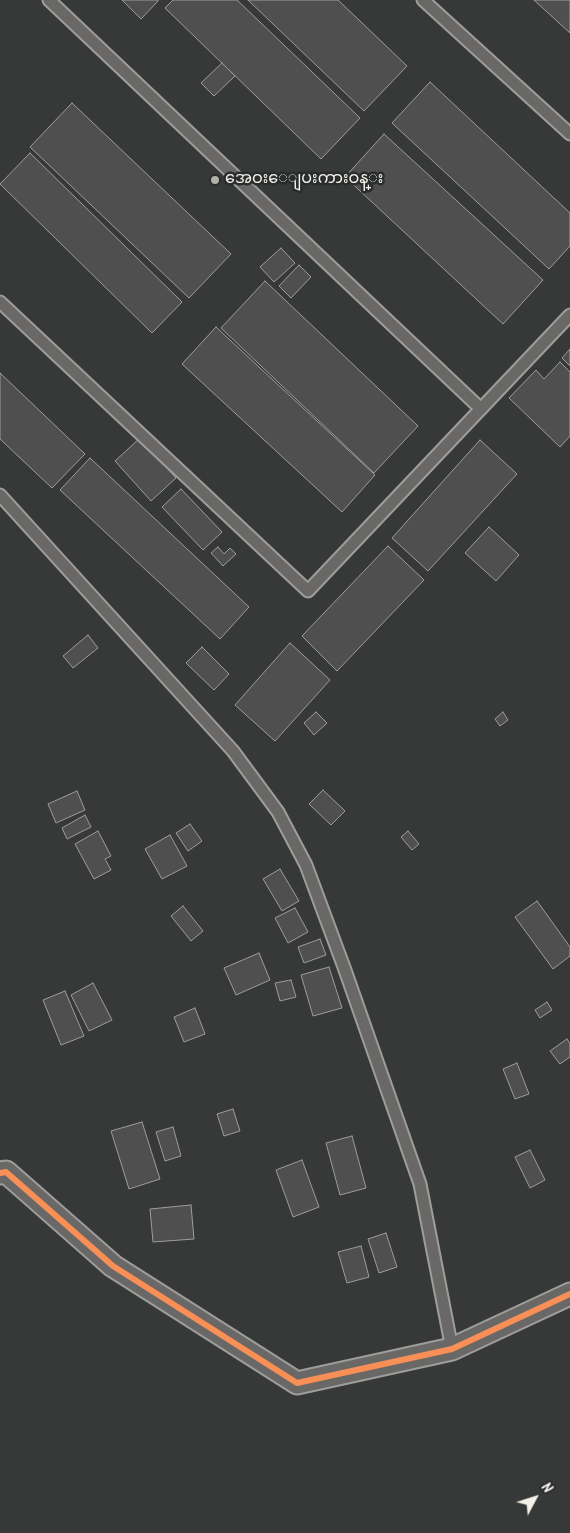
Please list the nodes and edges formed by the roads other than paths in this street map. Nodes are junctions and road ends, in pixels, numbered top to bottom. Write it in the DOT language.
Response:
graph roads {
  1 [pos="49,0"];
  2 [pos="424,0"];
  3 [pos="570,134"];
  4 [pos="0,302"];
  5 [pos="570,315"];
  6 [pos="480,409"];
  7 [pos="0,495"];
  8 [pos="0,1173"];
  9 [pos="570,1294"];
  10 [pos="452,1349"];
  1 -- 6 [label="lane"];
  2 -- 3 [label="lane"];
  4 -- 6 [label="lane"];
  5 -- 6 [label="lane"];
  7 -- 10 [label="lane"];
  8 -- 10 [label="street"];
  9 -- 10 [label="street"];
}
